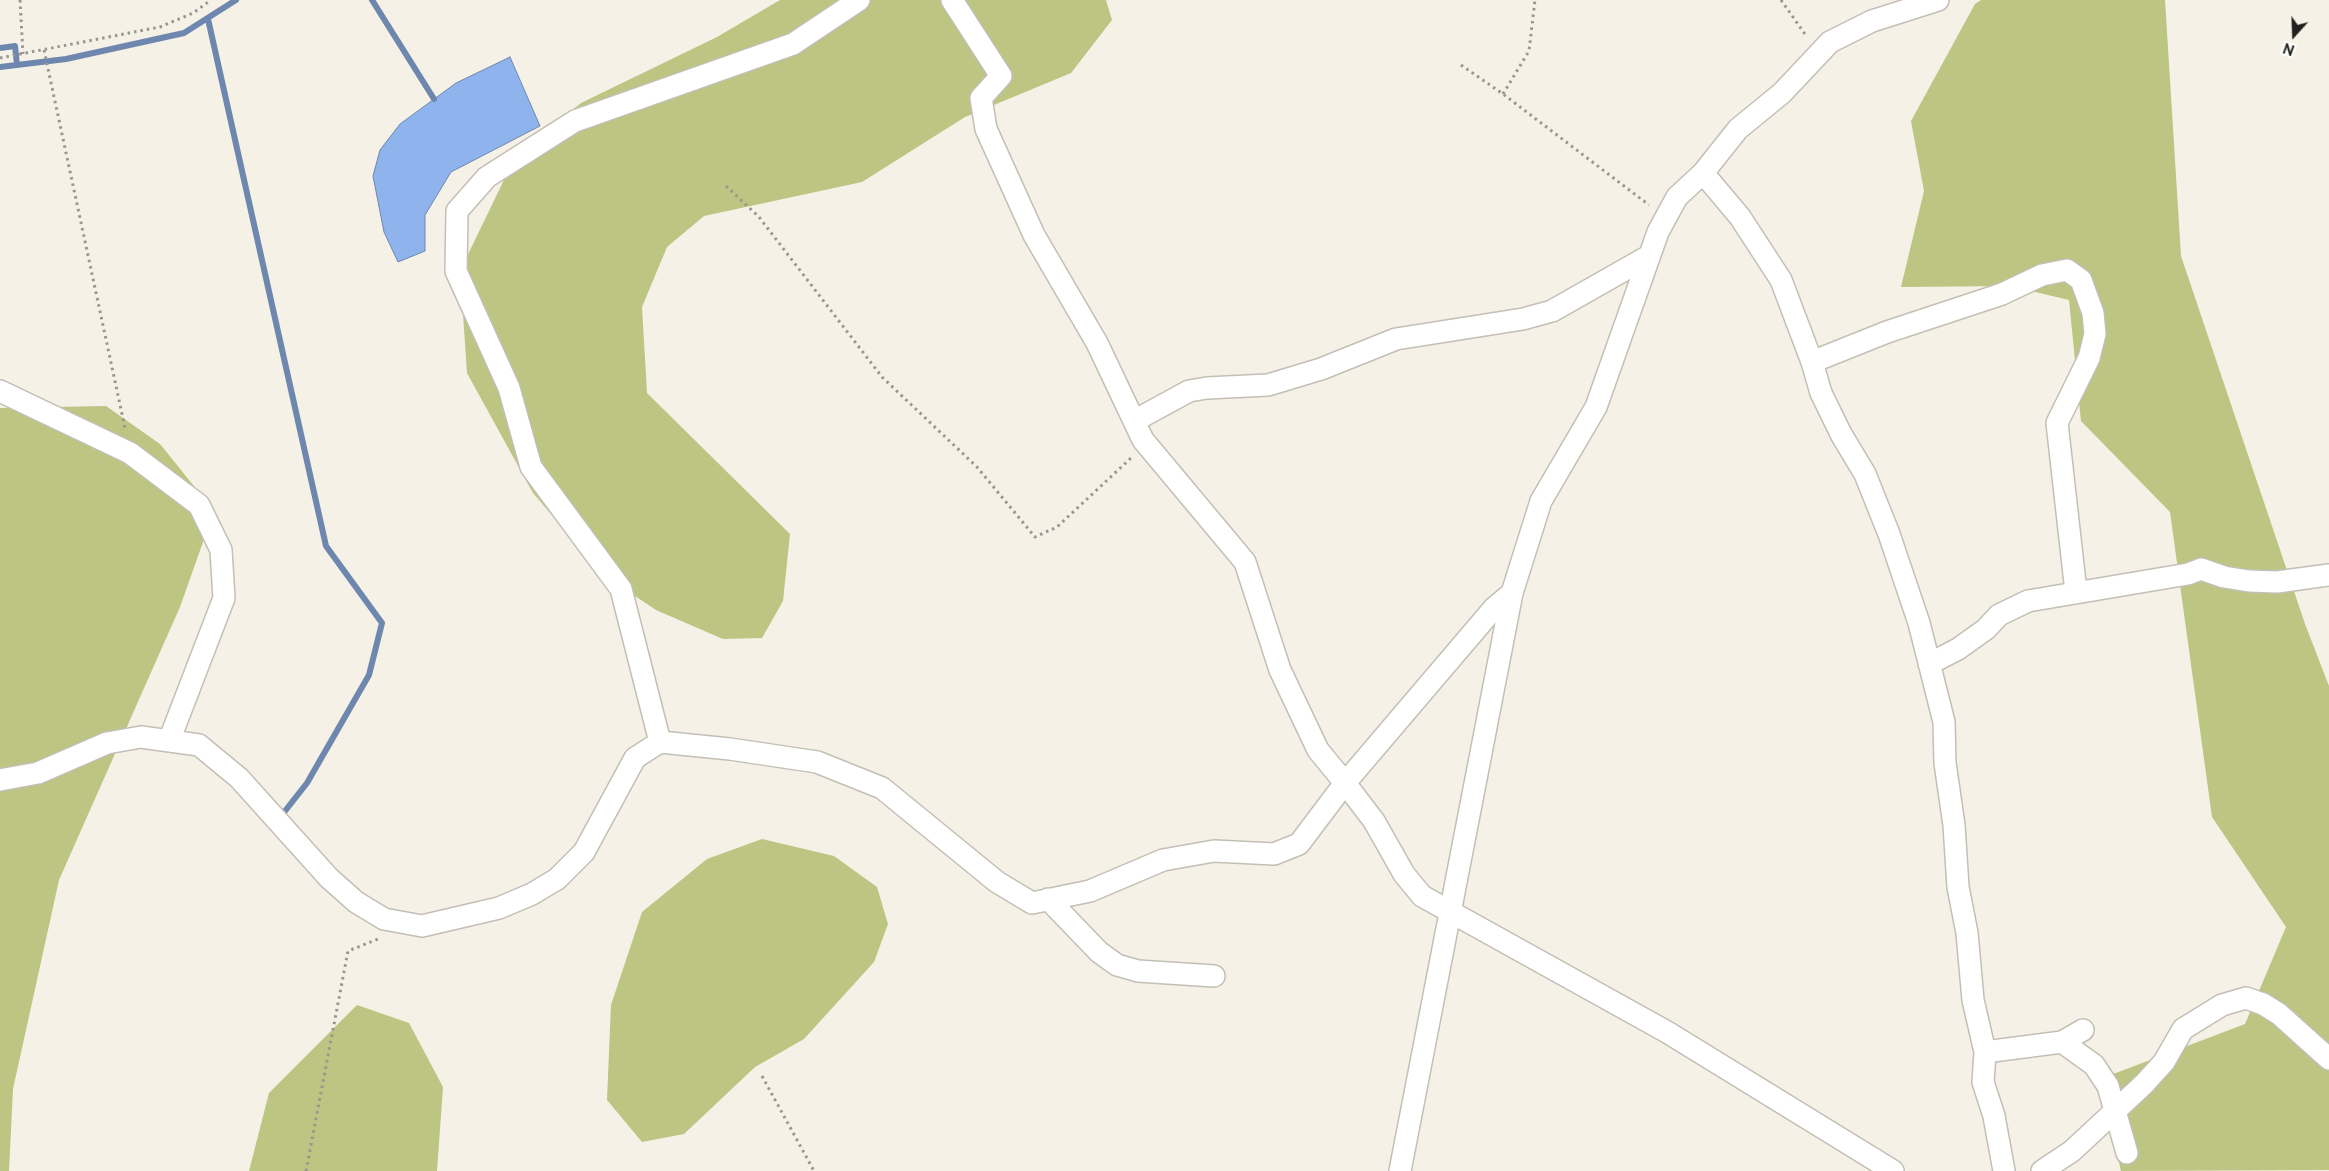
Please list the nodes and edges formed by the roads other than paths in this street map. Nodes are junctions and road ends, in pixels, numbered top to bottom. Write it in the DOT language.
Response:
graph roads {
  1 [pos="859,0"];
  2 [pos="952,0"];
  3 [pos="1938,0"];
  4 [pos="1703,173"];
  5 [pos="1649,256"];
  6 [pos="1812,362"];
  7 [pos="0,391"];
  8 [pos="1134,421"];
  9 [pos="2329,575"];
  10 [pos="2076,592"];
  11 [pos="1512,593"];
  12 [pos="1929,664"];
  13 [pos="169,741"];
  14 [pos="660,742"];
  15 [pos="0,780"];
  16 [pos="1345,782"];
  17 [pos="1048,899"];
  18 [pos="1451,914"];
  19 [pos="1214,976"];
  20 [pos="2083,1030"];
  21 [pos="2062,1042"];
  22 [pos="1985,1052"];
  23 [pos="2329,1059"];
  24 [pos="2115,1110"];
  25 [pos="2127,1153"];
  26 [pos="1400,1171"];
  27 [pos="1893,1171"];
  28 [pos="2004,1171"];
  29 [pos="2042,1171"];
  1 -- 14 [label="street"];
  2 -- 8 [label="street"];
  3 -- 4 [label="street"];
  4 -- 5 [label="street"];
  4 -- 6 [label="street"];
  5 -- 8 [label="street"];
  5 -- 11 [label="street"];
  6 -- 10 [label="street"];
  6 -- 12 [label="street"];
  7 -- 13 [label="street"];
  8 -- 16 [label="street"];
  9 -- 10 [label="street"];
  10 -- 12 [label="street"];
  11 -- 16 [label="street"];
  11 -- 18 [label="street"];
  12 -- 22 [label="street"];
  13 -- 14 [label="street"];
  13 -- 15 [label="street"];
  14 -- 17 [label="street"];
  16 -- 17 [label="street"];
  16 -- 18 [label="street"];
  17 -- 19 [label="street"];
  18 -- 26 [label="street"];
  18 -- 27 [label="street"];
  20 -- 21 [label="street"];
  21 -- 22 [label="street"];
  21 -- 24 [label="street"];
  22 -- 28 [label="street"];
  23 -- 24 [label="street"];
  24 -- 25 [label="street"];
  24 -- 29 [label="street"];
}
